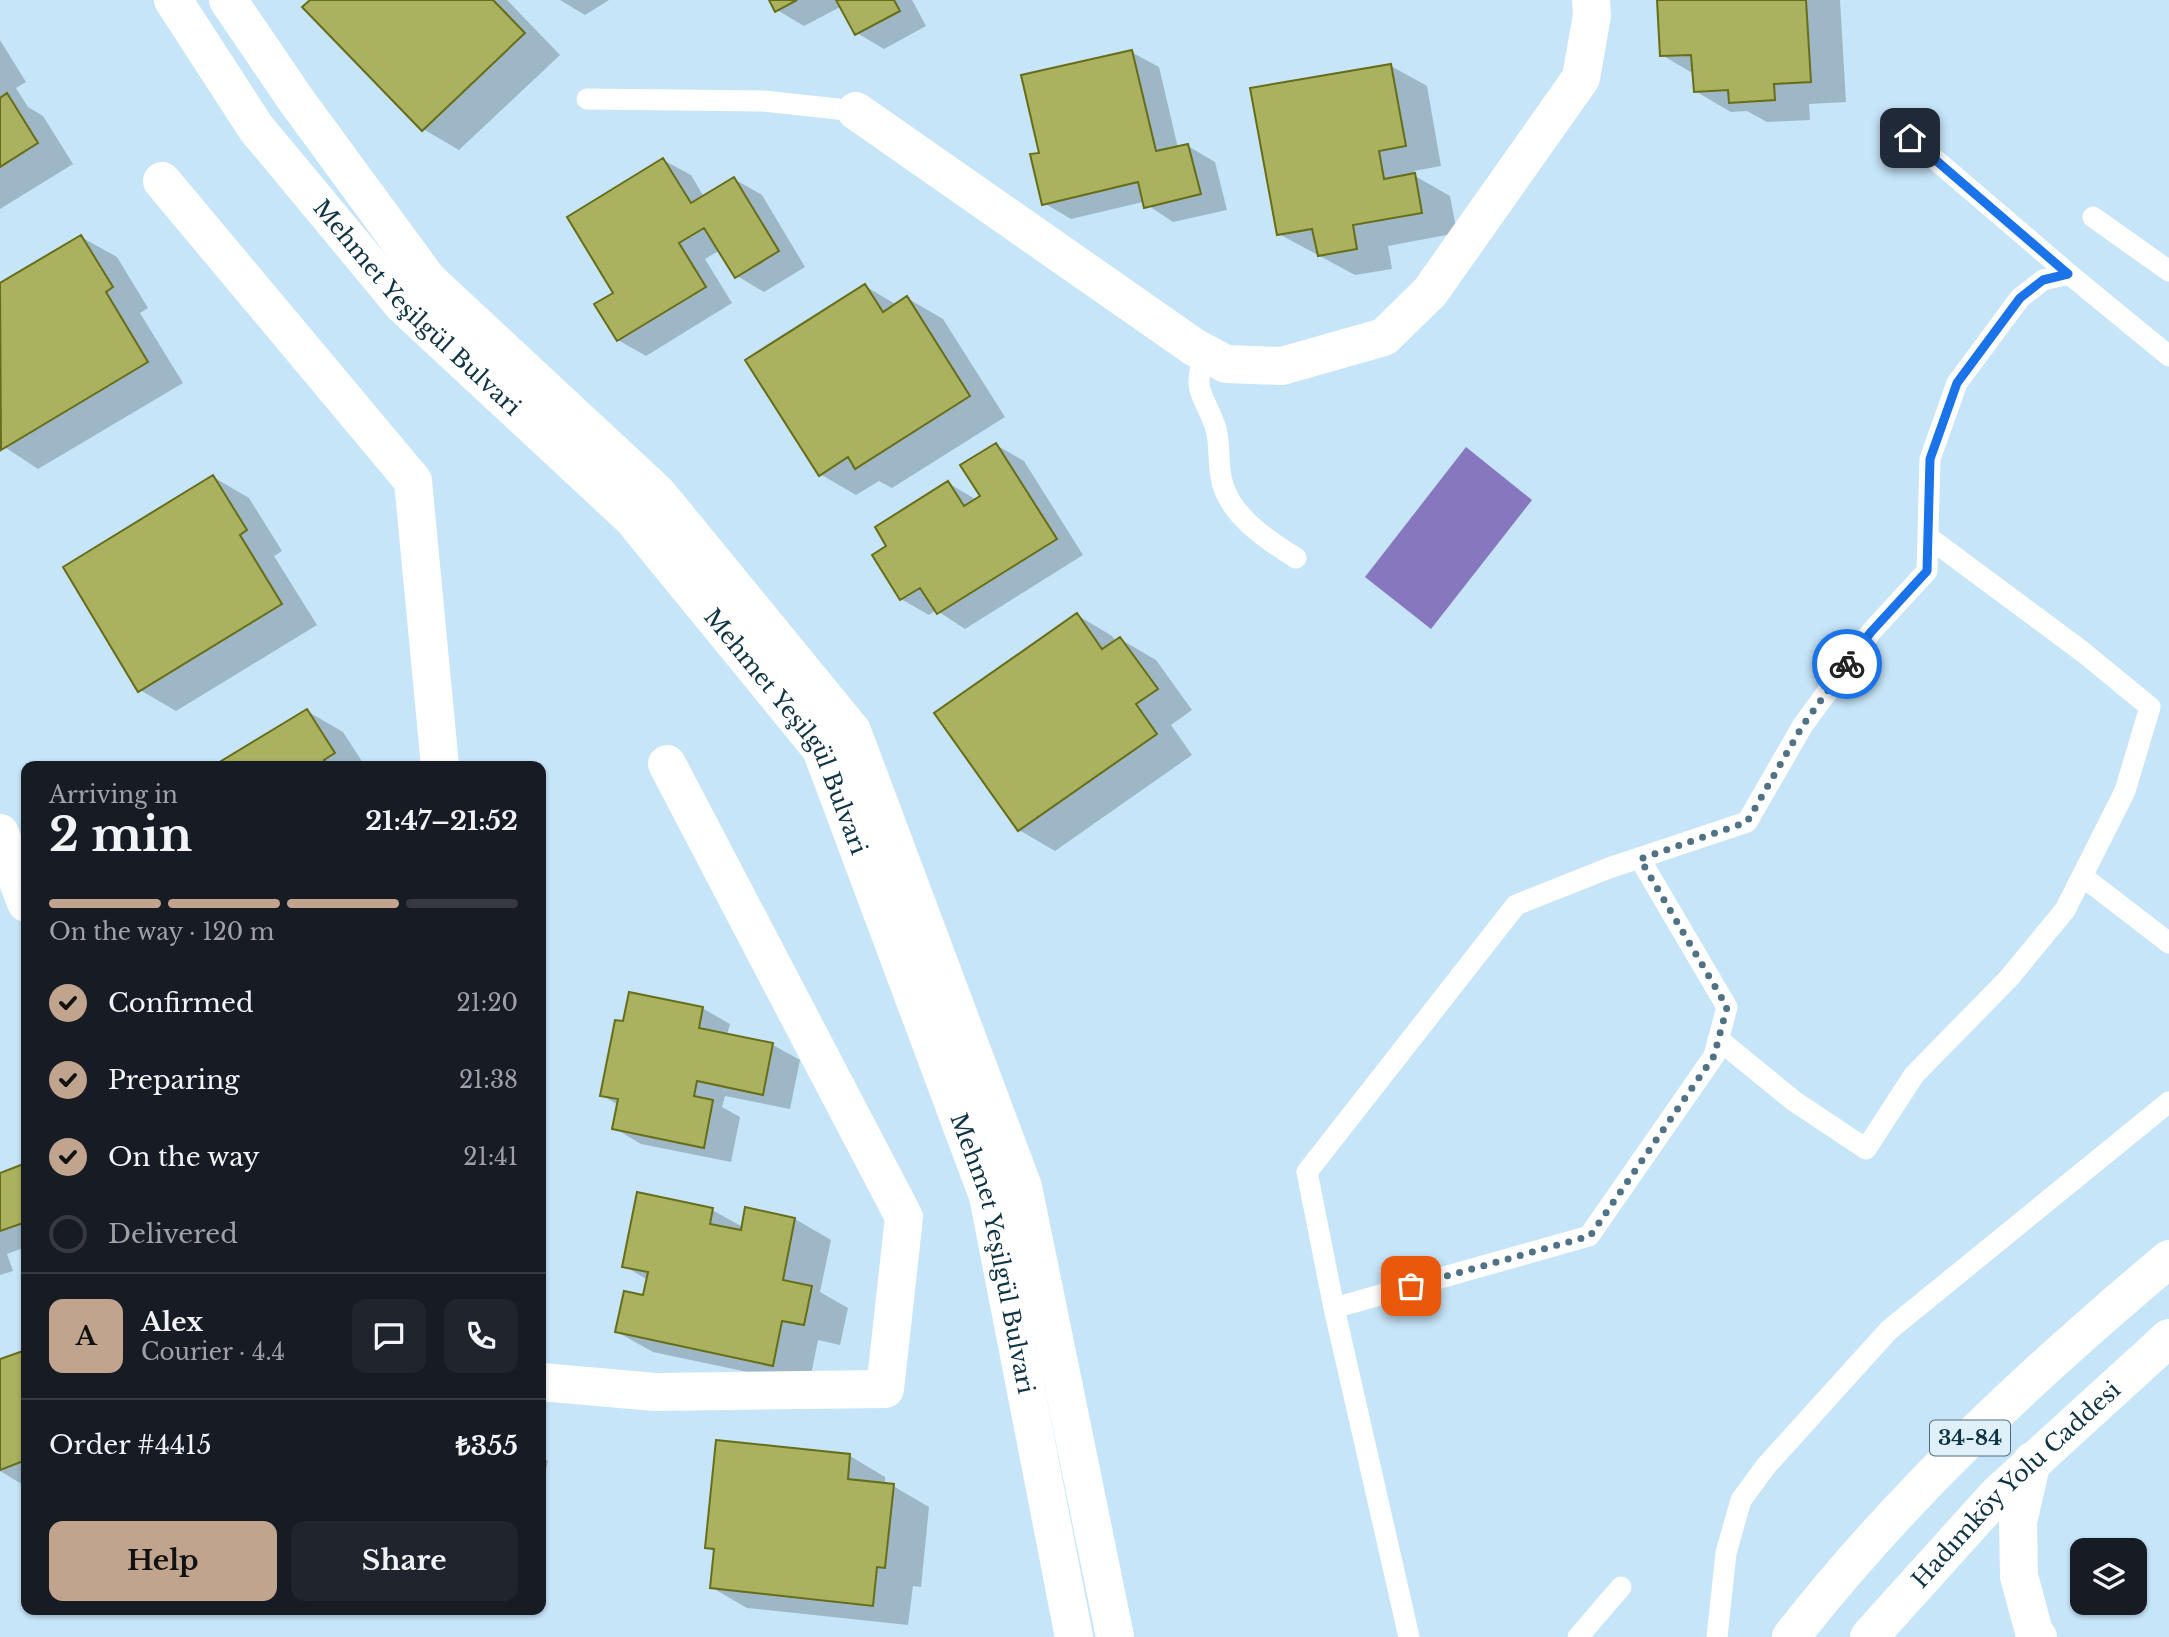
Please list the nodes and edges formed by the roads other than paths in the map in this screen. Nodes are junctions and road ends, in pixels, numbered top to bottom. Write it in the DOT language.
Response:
graph roads {
  1 [pos="173,0"];
  2 [pos="228,0"];
  3 [pos="1591,0"];
  4 [pos="587,99"];
  5 [pos="856,111"];
  6 [pos="1910,138"];
  7 [pos="162,181"];
  8 [pos="2093,217"];
  9 [pos="2169,271"];
  10 [pos="2068,274"];
  11 [pos="1205,352"];
  12 [pos="2169,356"];
  13 [pos="1928,537"];
  14 [pos="1296,558"];
  15 [pos="2159,704"];
  16 [pos="440,761"];
  17 [pos="667,764"];
  18 [pos="0,833"];
  19 [pos="1640,859"];
  20 [pos="2082,876"];
  21 [pos="21,890"];
  22 [pos="2169,943"];
  23 [pos="1718,1039"];
  24 [pos="2169,1102"];
  25 [pos="2169,1259"];
  26 [pos="1334,1308"];
  27 [pos="2169,1338"];
  28 [pos="546,1382"];
  29 [pos="2032,1461"];
  30 [pos="1621,1587"];
  31 [pos="1074,1637"];
  32 [pos="1115,1637"];
  33 [pos="1409,1637"];
  34 [pos="1578,1637"];
  35 [pos="1717,1637"];
  36 [pos="1791,1637"];
  37 [pos="1869,1637"];
  38 [pos="2038,1637"];
  1 -- 31 [label="main road, Mehmet Yeşilgül Bulvari"];
  2 -- 32 [label="main road, Mehmet Yeşilgül Bulvari"];
  3 -- 11 [label="main road"];
  4 -- 5 [label="lane"];
  5 -- 11 [label="main road"];
  6 -- 10 [label="lane"];
  7 -- 16 [label="main road"];
  8 -- 9 [label="lane"];
  10 -- 12 [label="lane"];
  10 -- 13 [label="lane"];
  11 -- 14 [label="lane"];
  13 -- 15 [label="lane"];
  13 -- 19 [label="lane"];
  15 -- 20 [label="lane"];
  17 -- 28 [label="main road"];
  18 -- 21 [label="main road"];
  19 -- 23 [label="lane"];
  19 -- 26 [label="lane"];
  20 -- 22 [label="lane"];
  20 -- 23 [label="lane"];
  23 -- 26 [label="lane"];
  24 -- 35 [label="lane"];
  25 -- 36 [label="main road, 34-84"];
  26 -- 33 [label="lane"];
  27 -- 29 [label="main road, Hadımköy Yolu Caddesi / 34-84"];
  29 -- 37 [label="main road, Hadımköy Yolu Caddesi / 34-84"];
  29 -- 38 [label="main road"];
  30 -- 34 [label="lane"];
}
